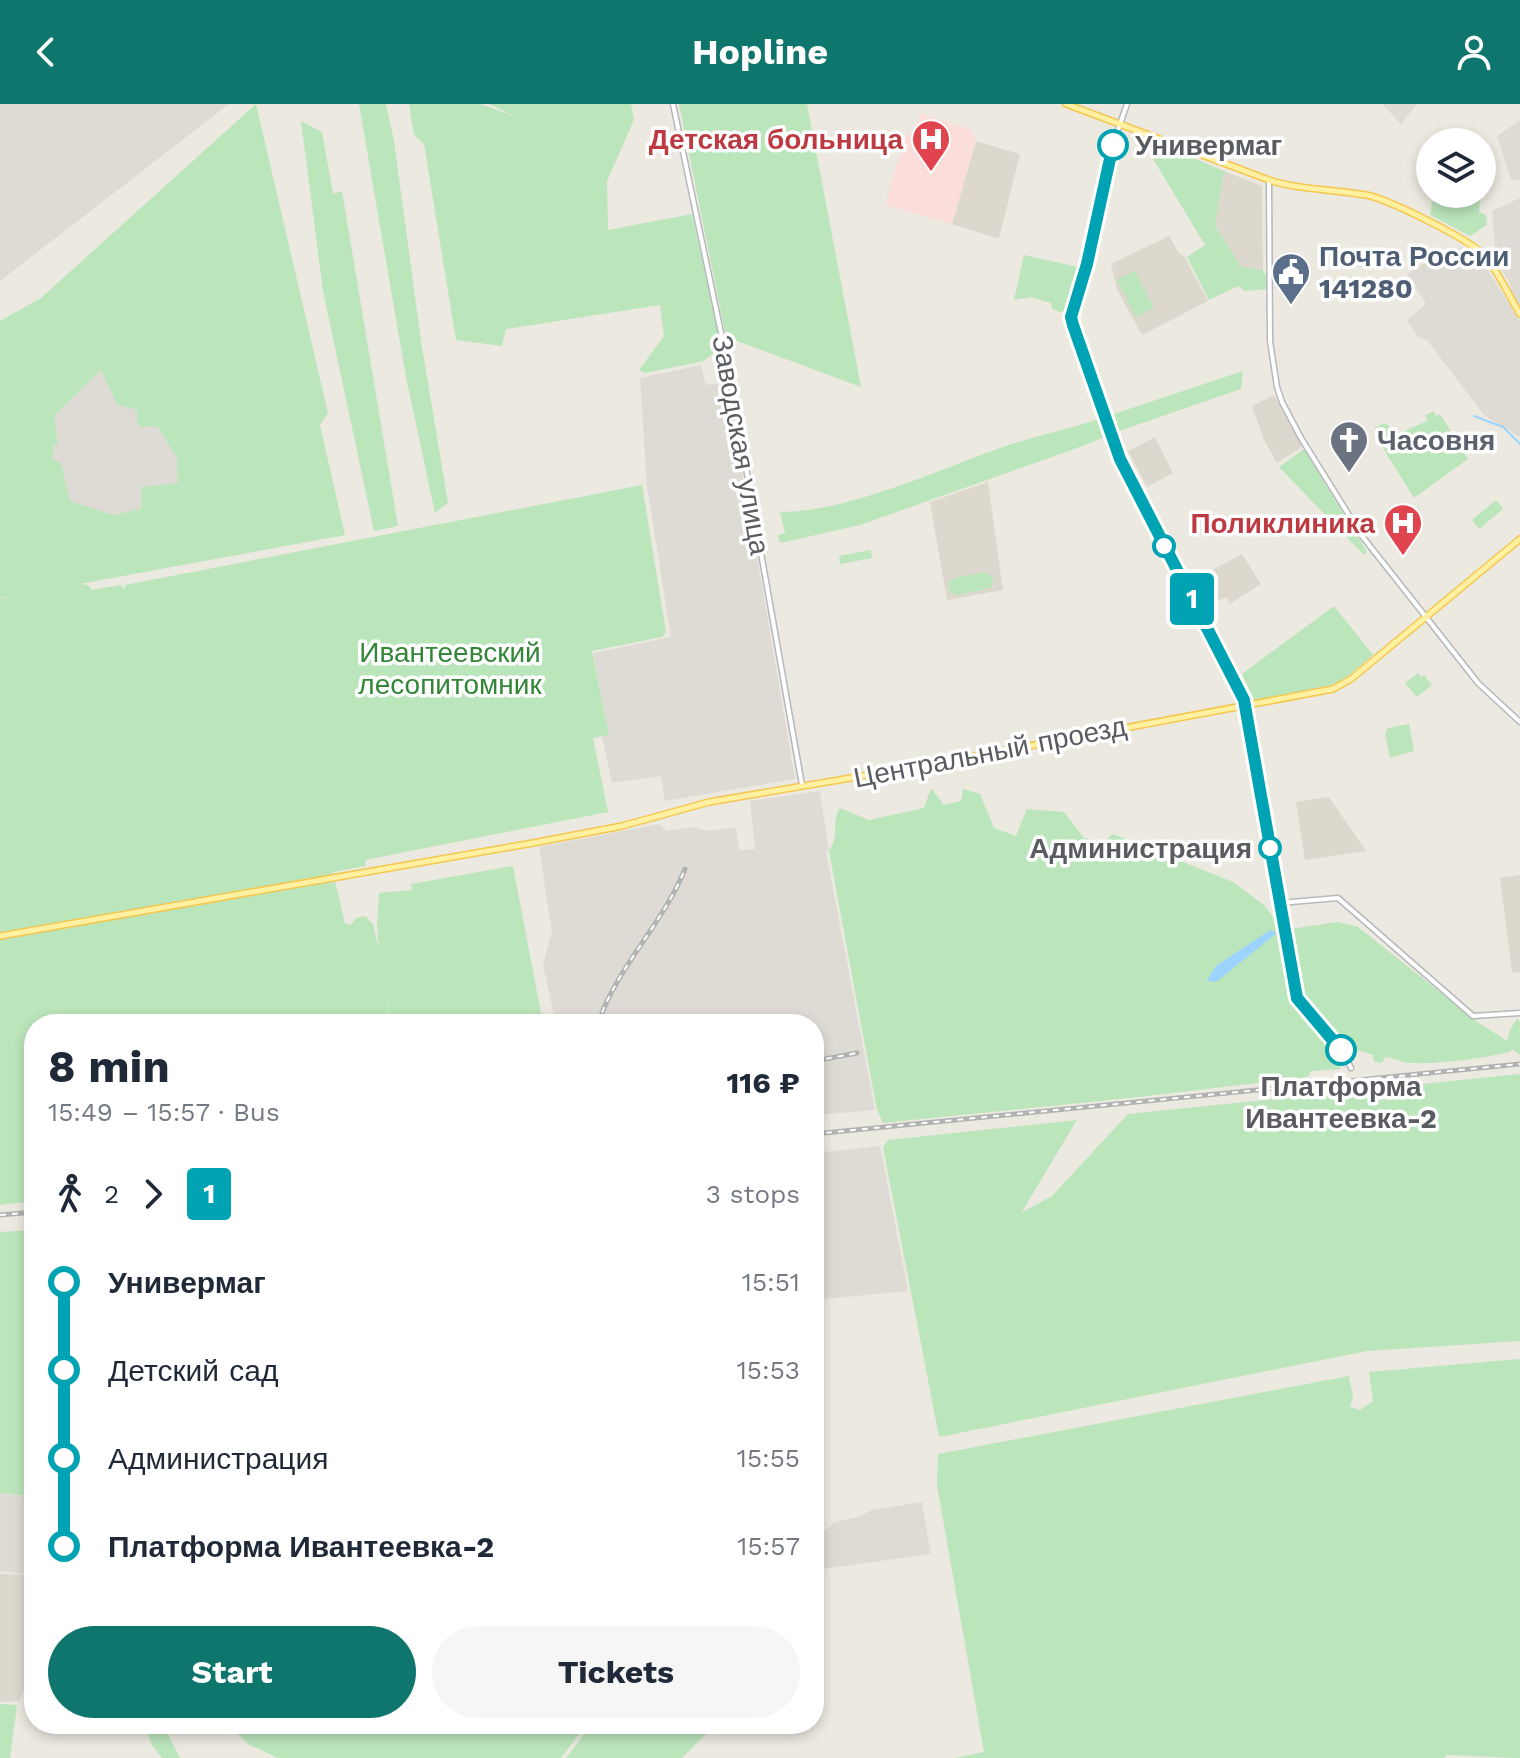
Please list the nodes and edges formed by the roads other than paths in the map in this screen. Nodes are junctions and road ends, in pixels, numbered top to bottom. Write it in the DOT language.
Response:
graph roads {
  1 [pos="673,104"];
  2 [pos="1066,104"];
  3 [pos="1127,104"];
  4 [pos="1121,125"];
  5 [pos="1269,180"];
  6 [pos="1520,314"];
  7 [pos="1520,539"];
  8 [pos="1427,617"];
  9 [pos="1246,706"];
  10 [pos="1520,722"];
  11 [pos="802,787"];
  12 [pos="1279,903"];
  13 [pos="0,936"];
  14 [pos="1520,1013"];
  15 [pos="1351,1068"];
  1 -- 11 [label="street, Заводская улица"];
  2 -- 4 [label="main road"];
  3 -- 4 [label="street"];
  4 -- 5 [label="main road"];
  4 -- 9 [label="street"];
  5 -- 6 [label="main road"];
  5 -- 8 [label="street"];
  7 -- 8 [label="main road, Центральный проезд"];
  8 -- 9 [label="main road, Центральный проезд"];
  8 -- 10 [label="street"];
  9 -- 11 [label="main road, Центральный проезд"];
  9 -- 12 [label="street"];
  11 -- 13 [label="main road, Центральный проезд"];
  12 -- 14 [label="street"];
  12 -- 15 [label="street"];
}
